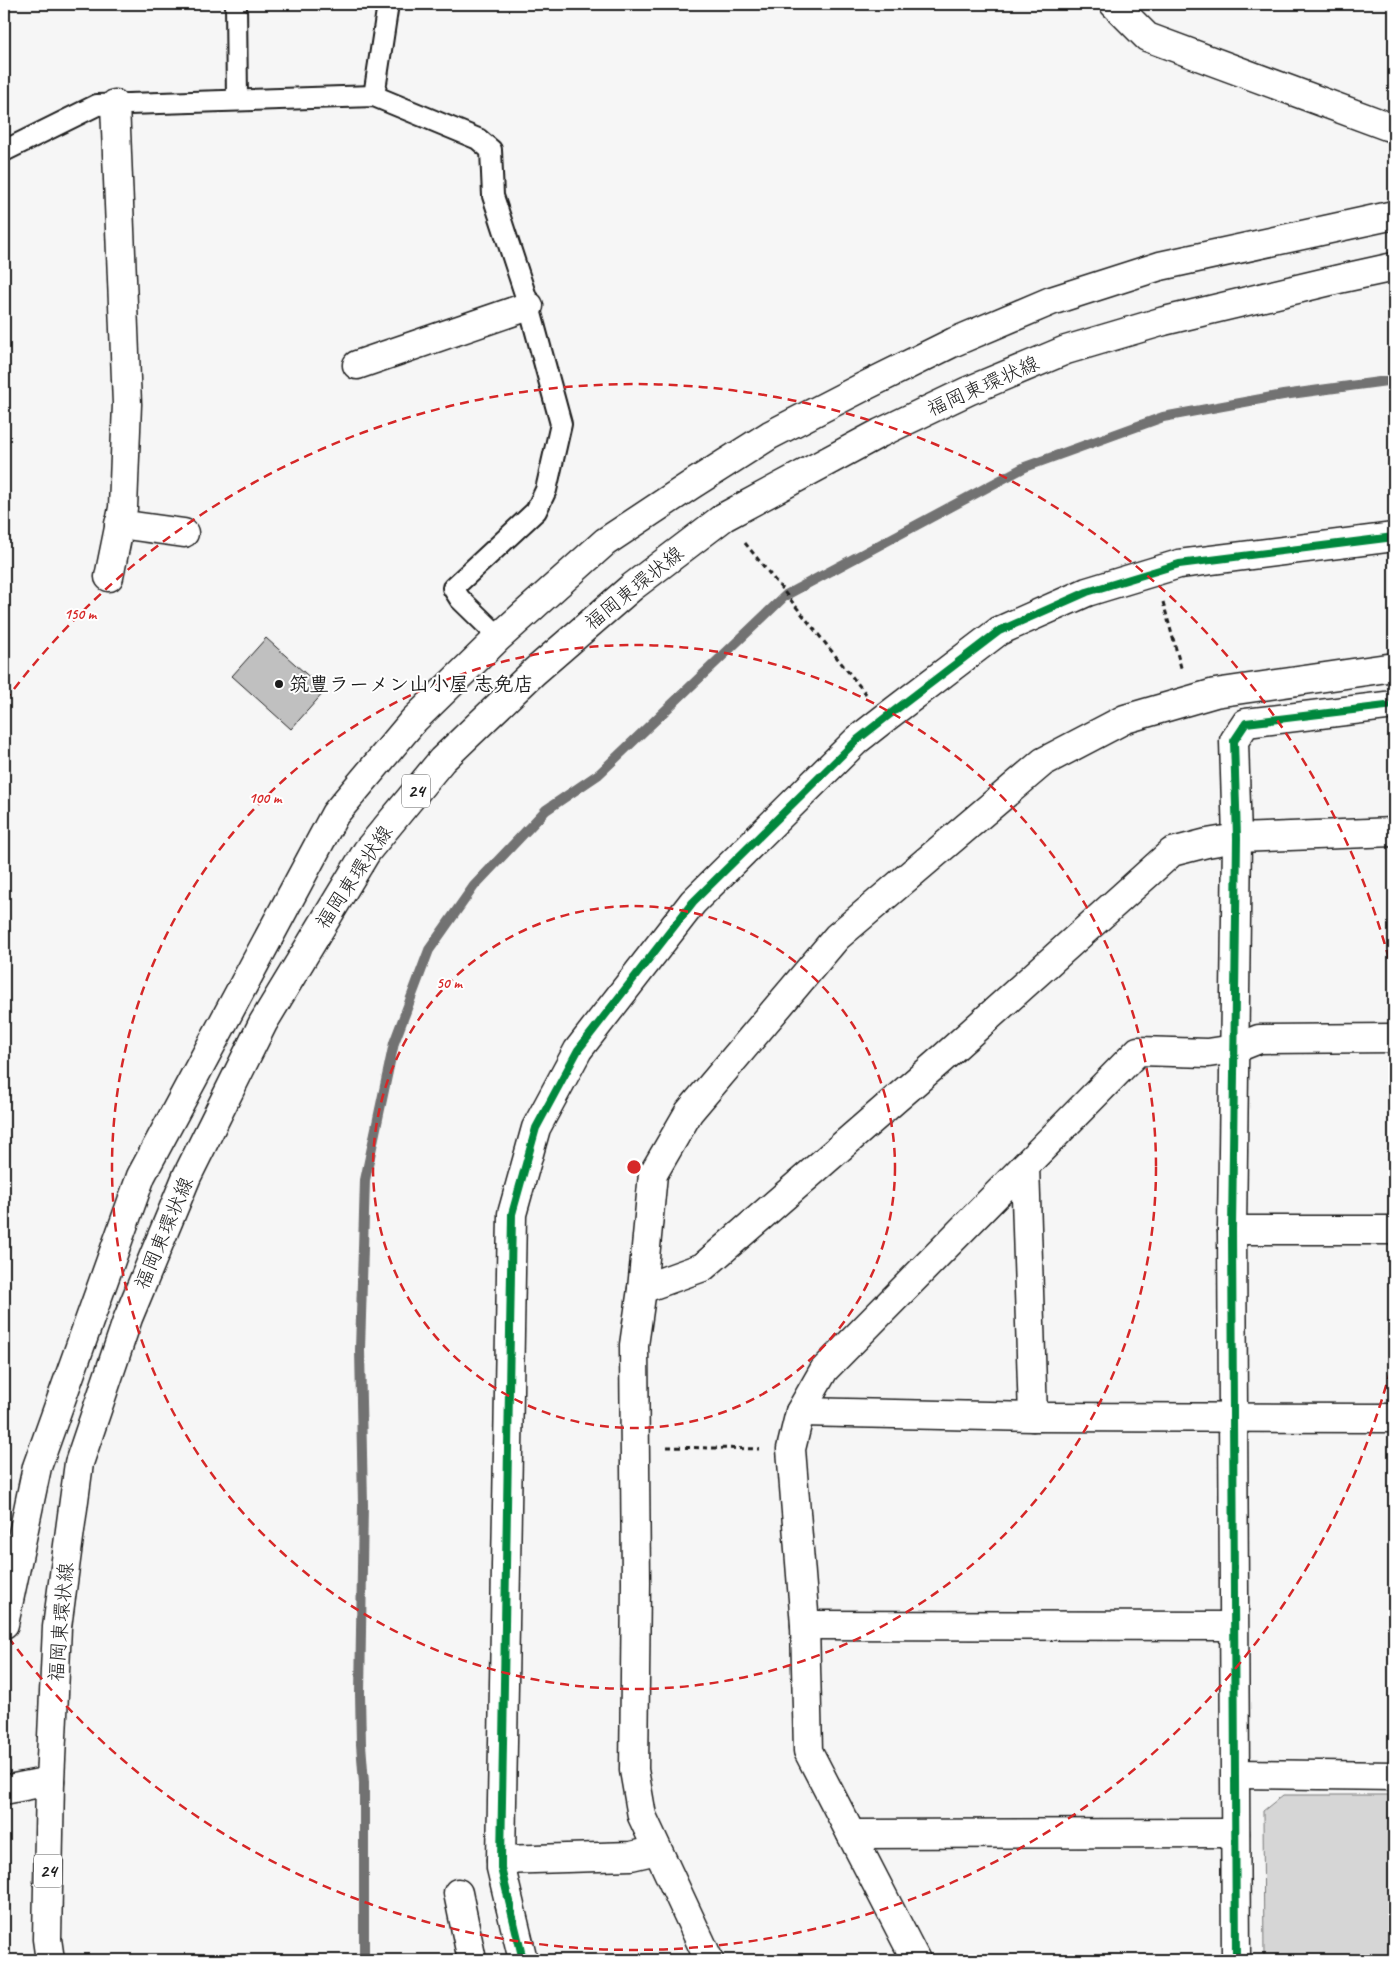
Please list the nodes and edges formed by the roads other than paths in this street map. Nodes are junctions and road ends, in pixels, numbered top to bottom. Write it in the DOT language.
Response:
graph roads {
  1 [pos="236,4"];
  2 [pos="388,4"];
  3 [pos="1114,4"];
  4 [pos="374,96"];
  5 [pos="237,100"];
  6 [pos="115,104"];
  7 [pos="1391,127"];
  8 [pos="4,152"];
  9 [pos="1394,215"];
  10 [pos="1394,268"];
  11 [pos="529,306"];
  12 [pos="357,365"];
  13 [pos="119,524"];
  14 [pos="184,533"];
  15 [pos="1394,537"];
  16 [pos="109,577"];
  17 [pos="499,636"];
  18 [pos="1394,667"];
  19 [pos="1394,704"];
  20 [pos="1394,832"];
  21 [pos="1237,838"];
  22 [pos="1394,1038"];
  23 [pos="1234,1049"];
  24 [pos="1025,1166"];
  25 [pos="1232,1230"];
  26 [pos="1394,1230"];
  27 [pos="642,1289"];
  28 [pos="800,1412"];
  29 [pos="1033,1417"];
  30 [pos="1233,1417"];
  31 [pos="1394,1418"];
  32 [pos="4,1624"];
  33 [pos="805,1624"];
  34 [pos="1233,1626"];
  35 [pos="1236,1774"];
  36 [pos="1394,1776"];
  37 [pos="50,1781"];
  38 [pos="4,1790"];
  39 [pos="1235,1833"];
  40 [pos="851,1834"];
  41 [pos="657,1850"];
  42 [pos="501,1860"];
  43 [pos="458,1893"];
  44 [pos="50,1960"];
  45 [pos="472,1960"];
  46 [pos="523,1960"];
  47 [pos="709,1960"];
  48 [pos="916,1960"];
  49 [pos="1236,1960"];
  1 -- 5 [label="lane"];
  2 -- 4 [label="lane"];
  3 -- 7 [label="street"];
  4 -- 5 [label="lane"];
  4 -- 11 [label="lane"];
  5 -- 6 [label="lane"];
  6 -- 8 [label="lane"];
  6 -- 13 [label="street"];
  9 -- 17 [label="street, 福岡東環状線 / 24"];
  10 -- 37 [label="street, 福岡東環状線 / 24"];
  11 -- 12 [label="street"];
  11 -- 17 [label="lane"];
  13 -- 14 [label="street"];
  13 -- 16 [label="street"];
  15 -- 42 [label="street"];
  17 -- 32 [label="street, 福岡東環状線 / 24"];
  18 -- 27 [label="street"];
  19 -- 21 [label="street"];
  20 -- 21 [label="street"];
  21 -- 23 [label="street"];
  21 -- 27 [label="street"];
  22 -- 23 [label="street"];
  23 -- 24 [label="street"];
  23 -- 25 [label="street"];
  24 -- 28 [label="street"];
  24 -- 29 [label="street"];
  25 -- 26 [label="street"];
  25 -- 30 [label="street"];
  27 -- 41 [label="street"];
  28 -- 29 [label="street"];
  28 -- 33 [label="street"];
  29 -- 30 [label="street"];
  30 -- 31 [label="street"];
  30 -- 34 [label="street"];
  33 -- 34 [label="street"];
  33 -- 40 [label="street"];
  34 -- 35 [label="street"];
  35 -- 36 [label="street"];
  35 -- 39 [label="street"];
  37 -- 38 [label="street"];
  37 -- 44 [label="street, 福岡東環状線 / 24"];
  39 -- 40 [label="street"];
  39 -- 49 [label="street"];
  40 -- 48 [label="street"];
  41 -- 42 [label="street"];
  41 -- 47 [label="street"];
  42 -- 46 [label="street"];
  43 -- 45 [label="street"];
}
